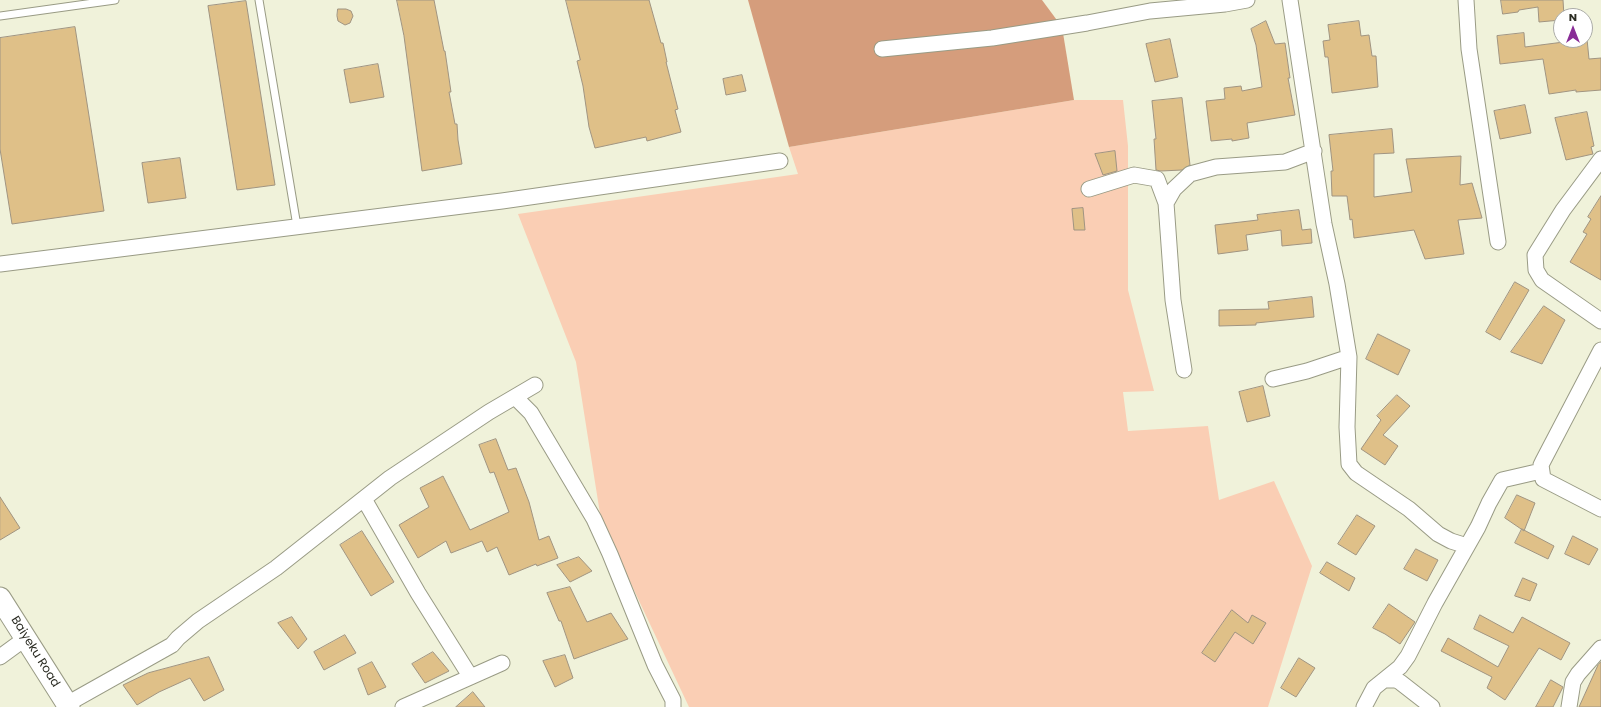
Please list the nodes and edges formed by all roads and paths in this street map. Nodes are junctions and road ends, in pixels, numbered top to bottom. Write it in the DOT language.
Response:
graph roads {
  1 [pos="115,0"];
  2 [pos="259,0"];
  3 [pos="1247,0"];
  4 [pos="1290,0"];
  5 [pos="1466,0"];
  6 [pos="0,16"];
  7 [pos="882,49"];
  8 [pos="1314,151"];
  9 [pos="1601,159"];
  10 [pos="780,161"];
  11 [pos="1089,189"];
  12 [pos="1166,203"];
  13 [pos="297,226"];
  14 [pos="1498,242"];
  15 [pos="0,264"];
  16 [pos="1601,321"];
  17 [pos="1601,350"];
  18 [pos="1350,357"];
  19 [pos="1184,370"];
  20 [pos="1273,380"];
  21 [pos="535,385"];
  22 [pos="515,397"];
  23 [pos="1541,471"];
  24 [pos="364,499"];
  25 [pos="1601,509"];
  26 [pos="1467,546"];
  27 [pos="0,598"];
  28 [pos="26,638"];
  29 [pos="1601,648"];
  30 [pos="0,656"];
  31 [pos="502,663"];
  32 [pos="470,676"];
  33 [pos="1384,680"];
  34 [pos="68,705"];
  35 [pos="403,707"];
  36 [pos="673,707"];
  37 [pos="1364,707"];
  38 [pos="1432,707"];
  39 [pos="1569,707"];
  1 -- 6 [label="lane"];
  2 -- 13 [label="lane"];
  3 -- 7 [label="street"];
  4 -- 8 [label="street"];
  5 -- 14 [label="street"];
  8 -- 12 [label="street"];
  8 -- 18 [label="street"];
  9 -- 16 [label="street"];
  10 -- 13 [label="street"];
  11 -- 12 [label="street"];
  12 -- 19 [label="street"];
  13 -- 15 [label="street"];
  17 -- 23 [label="street"];
  18 -- 20 [label="street"];
  18 -- 26 [label="street"];
  21 -- 22 [label="street"];
  22 -- 24 [label="street"];
  22 -- 36 [label="street"];
  23 -- 25 [label="street"];
  23 -- 26 [label="street"];
  24 -- 32 [label="street"];
  24 -- 34 [label="street"];
  26 -- 33 [label="street"];
  27 -- 28 [label="main road, Baiyeku Road"];
  28 -- 30 [label="street"];
  28 -- 34 [label="main road, Baiyeku Road"];
  29 -- 39 [label="street"];
  31 -- 32 [label="street"];
  32 -- 35 [label="street"];
  33 -- 37 [label="street"];
  33 -- 38 [label="street"];
}
